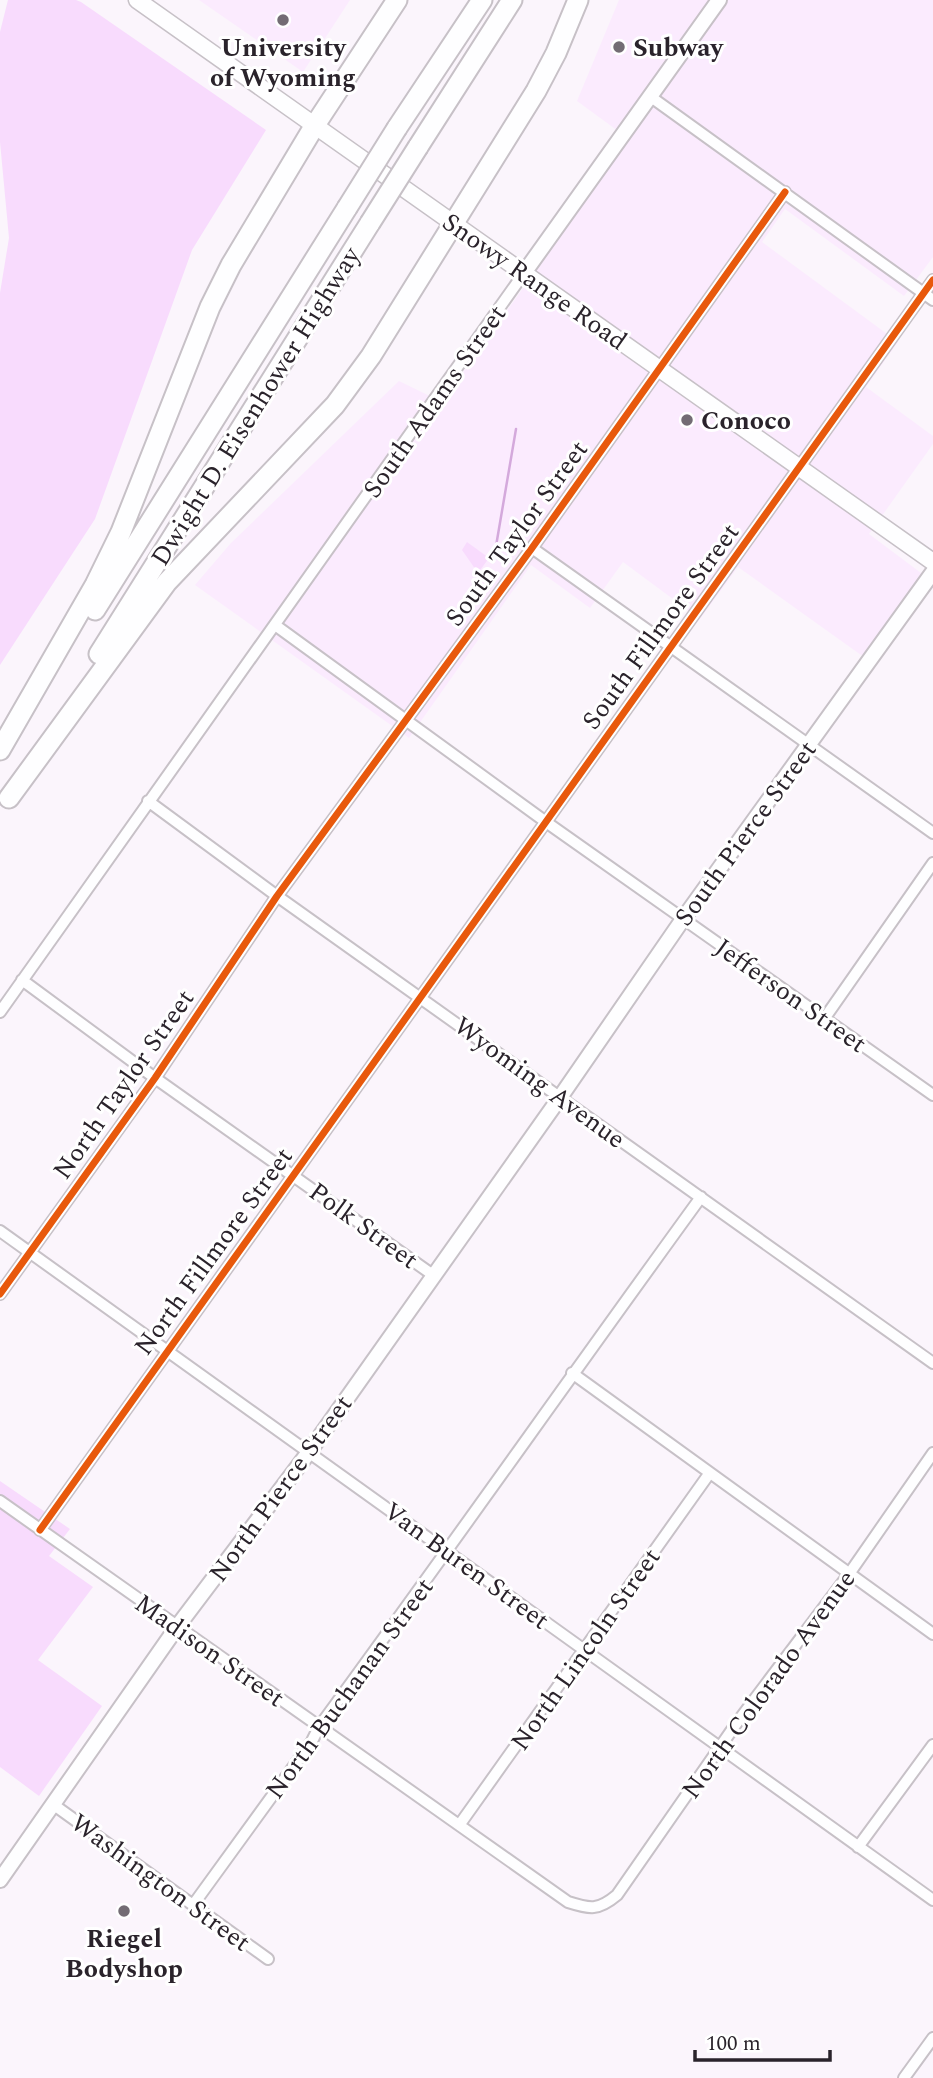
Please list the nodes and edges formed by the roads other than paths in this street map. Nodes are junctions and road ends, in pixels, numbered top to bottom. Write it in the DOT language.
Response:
graph roads {
  1 [pos="137,0"];
  2 [pos="397,0"];
  3 [pos="482,0"];
  4 [pos="512,0"];
  5 [pos="578,0"];
  6 [pos="719,0"];
  7 [pos="651,97"];
  8 [pos="316,125"];
  9 [pos="785,192"];
  10 [pos="453,223"];
  11 [pos="524,273"];
  12 [pos="933,280"];
  13 [pos="928,297"];
  14 [pos="659,370"];
  15 [pos="799,468"];
  16 [pos="532,548"];
  17 [pos="933,562"];
  18 [pos="933,572"];
  19 [pos="275,625"];
  20 [pos="669,647"];
  21 [pos="406,719"];
  22 [pos="809,745"];
  23 [pos="0,750"];
  24 [pos="0,758"];
  25 [pos="148,801"];
  26 [pos="5,805"];
  27 [pos="546,822"];
  28 [pos="933,833"];
  29 [pos="933,863"];
  30 [pos="278,896"];
  31 [pos="683,919"];
  32 [pos="22,980"];
  33 [pos="421,997"];
  34 [pos="0,1012"];
  35 [pos="824,1019"];
  36 [pos="155,1079"];
  37 [pos="933,1095"];
  38 [pos="561,1096"];
  39 [pos="294,1174"];
  40 [pos="701,1197"];
  41 [pos="0,1231"];
  42 [pos="30,1253"];
  43 [pos="433,1275"];
  44 [pos="0,1294"];
  45 [pos="168,1351"];
  46 [pos="933,1363"];
  47 [pos="572,1373"];
  48 [pos="309,1452"];
  49 [pos="933,1452"];
  50 [pos="709,1474"];
  51 [pos="0,1501"];
  52 [pos="40,1530"];
  53 [pos="449,1551"];
  54 [pos="849,1574"];
  55 [pos="177,1627"];
  56 [pos="933,1634"];
  57 [pos="584,1651"];
  58 [pos="319,1727"];
  59 [pos="933,1745"];
  60 [pos="721,1747"];
  61 [pos="54,1805"];
  62 [pos="460,1824"];
  63 [pos="858,1846"];
  64 [pos="0,1880"];
  65 [pos="933,1900"];
  66 [pos="193,1905"];
  67 [pos="596,1908"];
  68 [pos="268,1959"];
  69 [pos="933,2038"];
  70 [pos="904,2078"];
  1 -- 8 [label="main road, Snowy Range Road"];
  2 -- 8 [label="highway"];
  3 -- 24 [label="highway, Dwight D. Eisenhower Highway, bridge"];
  4 -- 26 [label="highway, Dwight D. Eisenhower Highway, bridge"];
  5 -- 10 [label="highway"];
  6 -- 7 [label="main road, South Adams Street"];
  7 -- 9 [label="street"];
  7 -- 11 [label="main road, South Adams Street"];
  8 -- 10 [label="main road, Snowy Range Road"];
  8 -- 23 [label="highway"];
  9 -- 13 [label="street"];
  9 -- 14 [label="street, South Taylor Street"];
  10 -- 11 [label="main road, Snowy Range Road"];
  10 -- 26 [label="highway"];
  11 -- 14 [label="main road, Snowy Range Road"];
  11 -- 19 [label="street, South Adams Street"];
  12 -- 13 [label="street, South Fillmore Street"];
  13 -- 15 [label="street, South Fillmore Street"];
  14 -- 15 [label="main road, Snowy Range Road"];
  14 -- 16 [label="street, South Taylor Street"];
  15 -- 17 [label="main road, Snowy Range Road"];
  15 -- 20 [label="street, South Fillmore Street"];
  16 -- 20 [label="street"];
  16 -- 21 [label="street, South Taylor Street"];
  18 -- 22 [label="main road, South Pierce Street"];
  19 -- 21 [label="street, Jefferson Street"];
  19 -- 25 [label="street, South Adams Street"];
  20 -- 22 [label="street"];
  20 -- 27 [label="street, South Fillmore Street"];
  21 -- 27 [label="street, Jefferson Street"];
  21 -- 30 [label="street, South Taylor Street"];
  22 -- 28 [label="street"];
  22 -- 31 [label="main road, South Pierce Street"];
  25 -- 30 [label="street, Wyoming Avenue"];
  25 -- 32 [label="street, South Adams Street"];
  27 -- 31 [label="street, Jefferson Street"];
  27 -- 33 [label="street, South Fillmore Street"];
  29 -- 35 [label="street"];
  30 -- 33 [label="street, Wyoming Avenue"];
  30 -- 36 [label="street, North Taylor Street"];
  31 -- 35 [label="street, Jefferson Street"];
  31 -- 38 [label="main road, South Pierce Street"];
  32 -- 34 [label="street, South Adams Street"];
  32 -- 36 [label="street, Polk Street"];
  33 -- 38 [label="street, Wyoming Avenue"];
  33 -- 39 [label="street, North Fillmore Street"];
  35 -- 37 [label="street, Jefferson Street"];
  36 -- 39 [label="street, Polk Street"];
  36 -- 42 [label="street, North Taylor Street"];
  38 -- 40 [label="street, Wyoming Avenue"];
  38 -- 43 [label="main road, North Pierce Street"];
  39 -- 43 [label="street, Polk Street"];
  39 -- 45 [label="street, North Fillmore Street"];
  40 -- 46 [label="street, Wyoming Avenue"];
  40 -- 47 [label="street, North Buchanan Street"];
  41 -- 42 [label="street, Van Buren Street"];
  42 -- 44 [label="street, North Taylor Street"];
  42 -- 45 [label="street, Van Buren Street"];
  43 -- 48 [label="main road, North Pierce Street"];
  45 -- 48 [label="street, Van Buren Street"];
  45 -- 52 [label="street, North Fillmore Street"];
  47 -- 50 [label="street"];
  47 -- 53 [label="street, North Buchanan Street"];
  48 -- 53 [label="street, Van Buren Street"];
  48 -- 55 [label="main road, North Pierce Street"];
  49 -- 54 [label="street, North Colorado Avenue"];
  50 -- 54 [label="street"];
  50 -- 57 [label="street, North Lincoln Street"];
  51 -- 52 [label="street, Madison Street"];
  52 -- 55 [label="street, Madison Street"];
  53 -- 57 [label="street, Van Buren Street"];
  53 -- 58 [label="street, North Buchanan Street"];
  54 -- 56 [label="street"];
  54 -- 60 [label="street, North Colorado Avenue"];
  55 -- 58 [label="street, Madison Street"];
  55 -- 61 [label="main road, North Pierce Street"];
  57 -- 60 [label="street, Van Buren Street"];
  57 -- 62 [label="street, North Lincoln Street"];
  58 -- 62 [label="street, Madison Street"];
  58 -- 66 [label="street, North Buchanan Street"];
  59 -- 63 [label="street"];
  60 -- 63 [label="street, Van Buren Street"];
  60 -- 67 [label="street, North Colorado Avenue"];
  61 -- 64 [label="main road, North Pierce Street"];
  61 -- 66 [label="street, Washington Street"];
  62 -- 67 [label="street, Madison Street"];
  63 -- 65 [label="street, Van Buren Street"];
  66 -- 68 [label="street, Washington Street"];
  69 -- 70 [label="street"];
}
